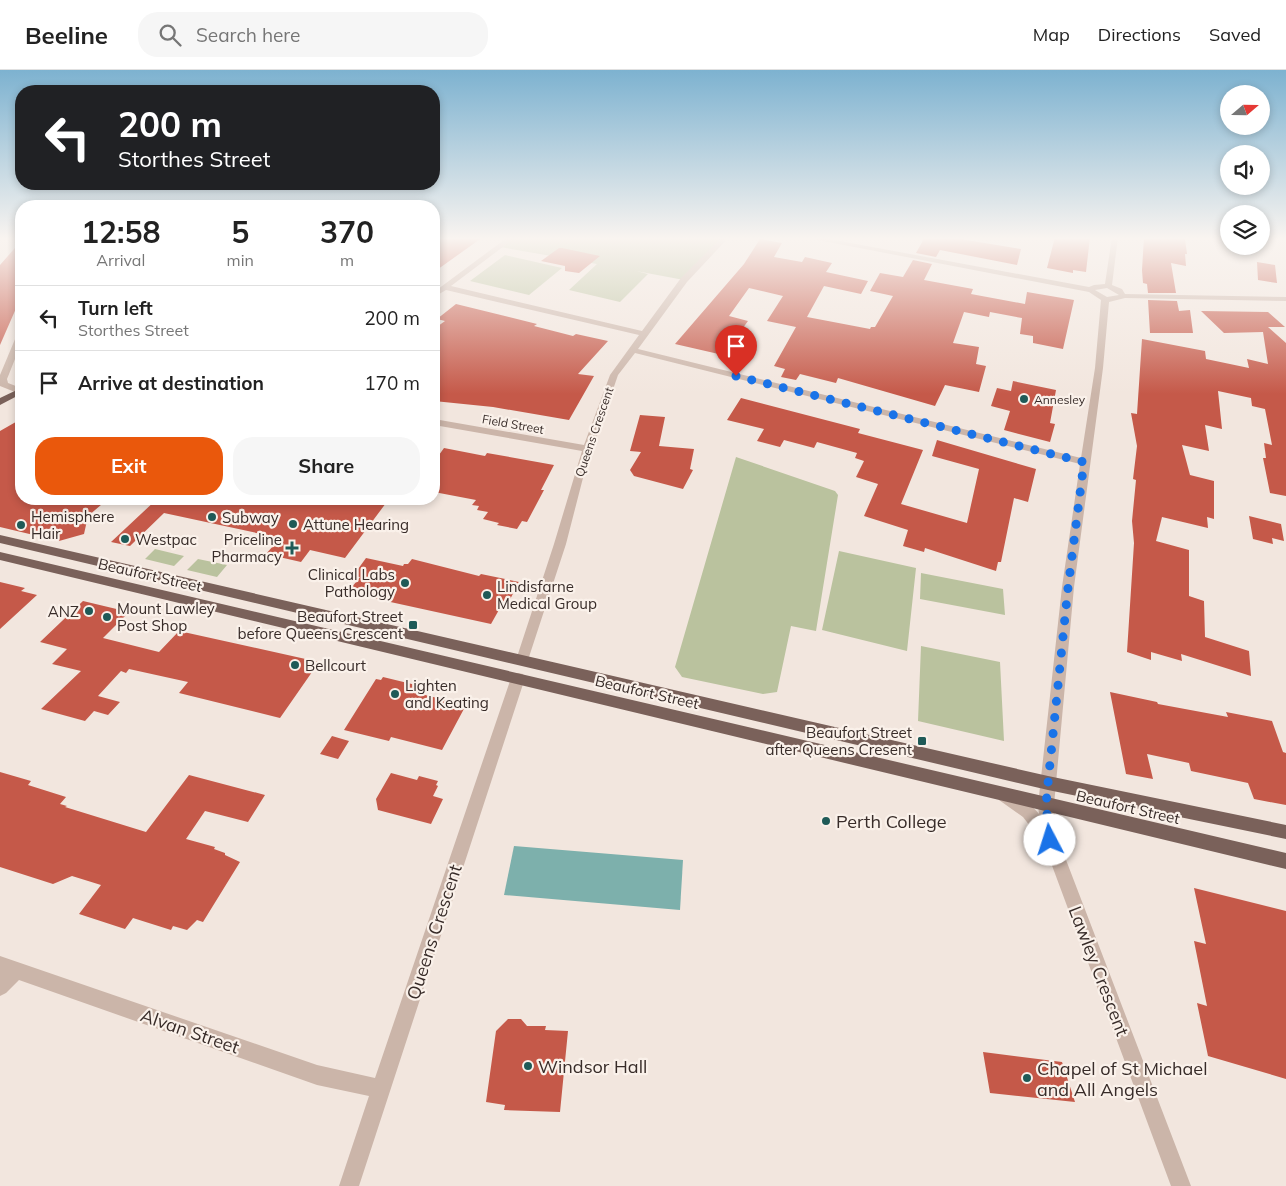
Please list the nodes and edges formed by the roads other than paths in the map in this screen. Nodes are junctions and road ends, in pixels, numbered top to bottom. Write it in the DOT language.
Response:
graph roads {
  1 [pos="454,289"];
  2 [pos="677,289"];
  3 [pos="1086,289"];
  4 [pos="1116,289"];
  5 [pos="1091,290"];
  6 [pos="1123,296"];
  7 [pos="1105,299"];
  8 [pos="1286,300"];
  9 [pos="644,334"];
  10 [pos="15,349"];
  11 [pos="633,350"];
  12 [pos="15,389"];
  13 [pos="15,394"];
  14 [pos="0,402"];
  15 [pos="440,423"];
  16 [pos="588,449"];
  17 [pos="1084,462"];
  18 [pos="0,539"];
  19 [pos="0,556"];
  20 [pos="522,660"];
  21 [pos="518,678"];
  22 [pos="1048,783"];
  23 [pos="1000,794"];
  24 [pos="1046,805"];
  25 [pos="1286,832"];
  26 [pos="1050,840"];
  27 [pos="1286,861"];
  28 [pos="8,968"];
  29 [pos="0,987"];
  30 [pos="381,1089"];
  31 [pos="349,1186"];
  32 [pos="1181,1186"];
  1 -- 9 [label="street"];
  2 -- 9 [label="street, Queens Crescent"];
  3 -- 5 [label="street"];
  4 -- 6 [label="street"];
  5 -- 7 [label="street"];
  6 -- 7 [label="street"];
  6 -- 8 [label="street"];
  7 -- 17 [label="street, Lawley Crescent"];
  9 -- 11 [label="street, Queens Crescent"];
  10 -- 12 [label="street"];
  11 -- 16 [label="street, Queens Crescent"];
  11 -- 17 [label="street"];
  13 -- 14 [label="main road"];
  15 -- 16 [label="street, Field Street"];
  16 -- 20 [label="street, Queens Crescent"];
  17 -- 22 [label="street, Lawley Crescent"];
  18 -- 20 [label="main road, Beaufort Street"];
  19 -- 21 [label="main road, Beaufort Street"];
  20 -- 22 [label="main road, Beaufort Street"];
  21 -- 23 [label="main road, Beaufort Street"];
  21 -- 30 [label="street, Queens Crescent"];
  22 -- 24 [label="street, Lawley Crescent"];
  22 -- 25 [label="main road, Beaufort Street"];
  23 -- 24 [label="main road, Beaufort Street"];
  23 -- 26 [label="street, Lawley Crescent"];
  24 -- 26 [label="street, Lawley Crescent"];
  24 -- 27 [label="main road, Beaufort Street"];
  26 -- 32 [label="street, Lawley Crescent"];
  28 -- 29 [label="street"];
  28 -- 30 [label="street, Alvan Street"];
  30 -- 31 [label="street, Queens Crescent"];
}
